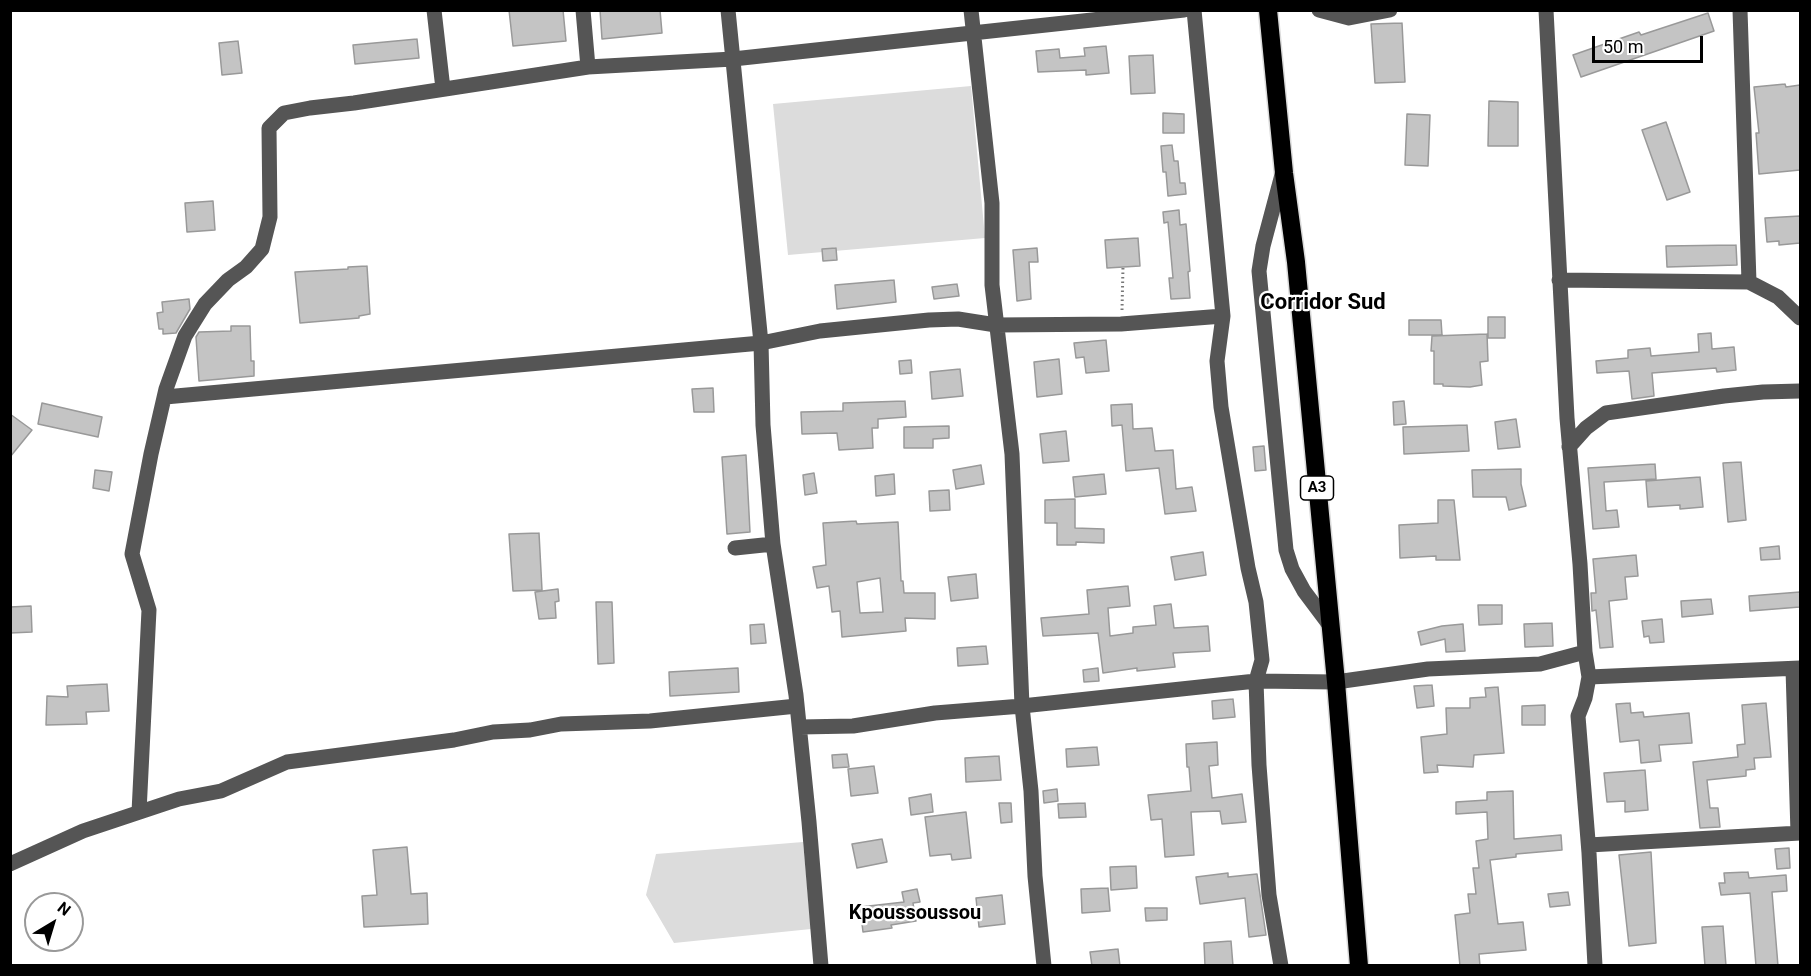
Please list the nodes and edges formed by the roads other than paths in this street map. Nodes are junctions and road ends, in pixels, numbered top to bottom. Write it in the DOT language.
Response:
graph roads {
  1 [pos="434,10"];
  2 [pos="583,10"];
  3 [pos="728,10"];
  4 [pos="971,10"];
  5 [pos="1184,10"];
  6 [pos="1194,10"];
  7 [pos="1268,10"];
  8 [pos="1319,10"];
  9 [pos="1390,10"];
  10 [pos="1546,10"];
  11 [pos="1740,10"];
  12 [pos="974,32"];
  13 [pos="733,59"];
  14 [pos="588,67"];
  15 [pos="443,89"];
  16 [pos="1284,168"];
  17 [pos="1559,280"];
  18 [pos="1749,282"];
  19 [pos="1223,316"];
  20 [pos="1800,318"];
  21 [pos="996,325"];
  22 [pos="762,343"];
  23 [pos="1800,391"];
  24 [pos="165,398"];
  25 [pos="1569,447"];
  26 [pos="773,544"];
  27 [pos="735,548"];
  28 [pos="1331,627"];
  29 [pos="1585,652"];
  30 [pos="1797,669"];
  31 [pos="1589,677"];
  32 [pos="1256,681"];
  33 [pos="1336,682"];
  34 [pos="796,706"];
  35 [pos="1023,706"];
  36 [pos="800,728"];
  37 [pos="140,812"];
  38 [pos="1799,833"];
  39 [pos="1589,845"];
  40 [pos="10,864"];
  41 [pos="821,966"];
  42 [pos="1044,966"];
  43 [pos="1281,966"];
  44 [pos="1359,966"];
  45 [pos="1595,966"];
  1 -- 15 [label="street"];
  2 -- 14 [label="street"];
  3 -- 13 [label="street"];
  4 -- 12 [label="street"];
  5 -- 12 [label="street"];
  6 -- 19 [label="street"];
  7 -- 16 [label="highway, A3"];
  8 -- 9 [label="street"];
  10 -- 17 [label="street"];
  11 -- 18 [label="street"];
  12 -- 13 [label="street"];
  12 -- 21 [label="street"];
  13 -- 14 [label="street"];
  13 -- 22 [label="street"];
  14 -- 15 [label="street"];
  15 -- 24 [label="street"];
  16 -- 28 [label="highway, A3"];
  16 -- 28 [label="street"];
  17 -- 18 [label="street"];
  17 -- 25 [label="street"];
  18 -- 20 [label="street"];
  19 -- 21 [label="street"];
  19 -- 32 [label="street"];
  21 -- 22 [label="street"];
  21 -- 35 [label="street"];
  22 -- 24 [label="street"];
  22 -- 26 [label="street"];
  23 -- 25 [label="street"];
  24 -- 37 [label="street"];
  25 -- 29 [label="street"];
  26 -- 27 [label="street"];
  26 -- 34 [label="street"];
  28 -- 33 [label="highway, A3"];
  29 -- 31 [label="street"];
  29 -- 33 [label="street"];
  30 -- 31 [label="street"];
  30 -- 38 [label="street"];
  31 -- 39 [label="street"];
  32 -- 33 [label="street"];
  32 -- 35 [label="street"];
  32 -- 43 [label="street"];
  33 -- 44 [label="highway, A3"];
  34 -- 36 [label="street"];
  34 -- 37 [label="street"];
  35 -- 36 [label="street"];
  35 -- 42 [label="street"];
  36 -- 41 [label="street"];
  37 -- 40 [label="street"];
  38 -- 39 [label="street"];
  39 -- 45 [label="street"];
}
